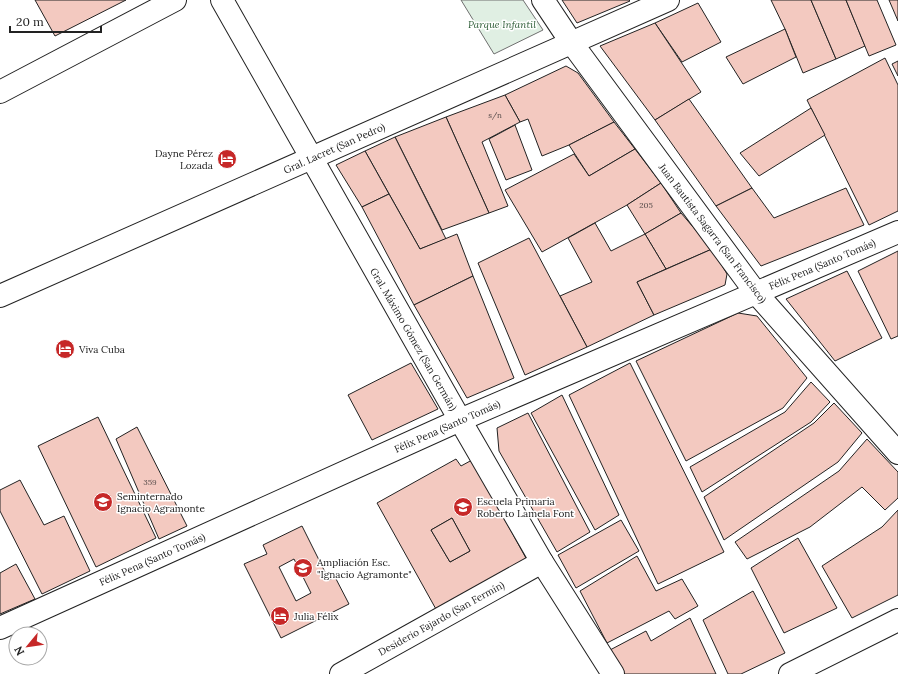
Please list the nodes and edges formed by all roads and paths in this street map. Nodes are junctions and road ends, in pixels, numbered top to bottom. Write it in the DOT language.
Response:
graph roads {
  1 [pos="175,0"];
  2 [pos="222,0"];
  3 [pos="543,0"];
  4 [pos="668,0"];
  5 [pos="571,42"];
  6 [pos="0,92"];
  7 [pos="311,158"];
  8 [pos="898,232"];
  9 [pos="756,293"];
  10 [pos="0,296"];
  11 [pos="460,420"];
  12 [pos="898,453"];
  13 [pos="542,562"];
  14 [pos="898,620"];
  15 [pos="0,628"];
  16 [pos="341,674"];
  17 [pos="613,674"];
  18 [pos="790,674"];
  1 -- 6 [label="street"];
  2 -- 7 [label="street, Gral. Máximo Gómez (San Germán)"];
  3 -- 5 [label="street, Juan Bautista Sagarra (San Francisco)"];
  4 -- 5 [label="street, Gral. Lacret (San Pedro)"];
  5 -- 7 [label="street, Gral. Lacret (San Pedro)"];
  5 -- 9 [label="street, Juan Bautista Sagarra (San Francisco)"];
  7 -- 10 [label="street, Gral. Lacret (San Pedro)"];
  7 -- 11 [label="street, Gral. Máximo Gómez (San Germán)"];
  8 -- 9 [label="street, Félix Pena (Santo Tomás)"];
  9 -- 11 [label="street, Félix Pena (Santo Tomás)"];
  9 -- 12 [label="street, Juan Bautista Sagarra (San Francisco)"];
  11 -- 13 [label="street, Gral. Máximo Gómez (San Germán)"];
  11 -- 15 [label="street, Félix Pena (Santo Tomás)"];
  13 -- 16 [label="street, Desiderio Fajardo (San Fermín)"];
  13 -- 17 [label="street, Gral. Máximo Gómez (San Germán)"];
  14 -- 18 [label="street"];
}
